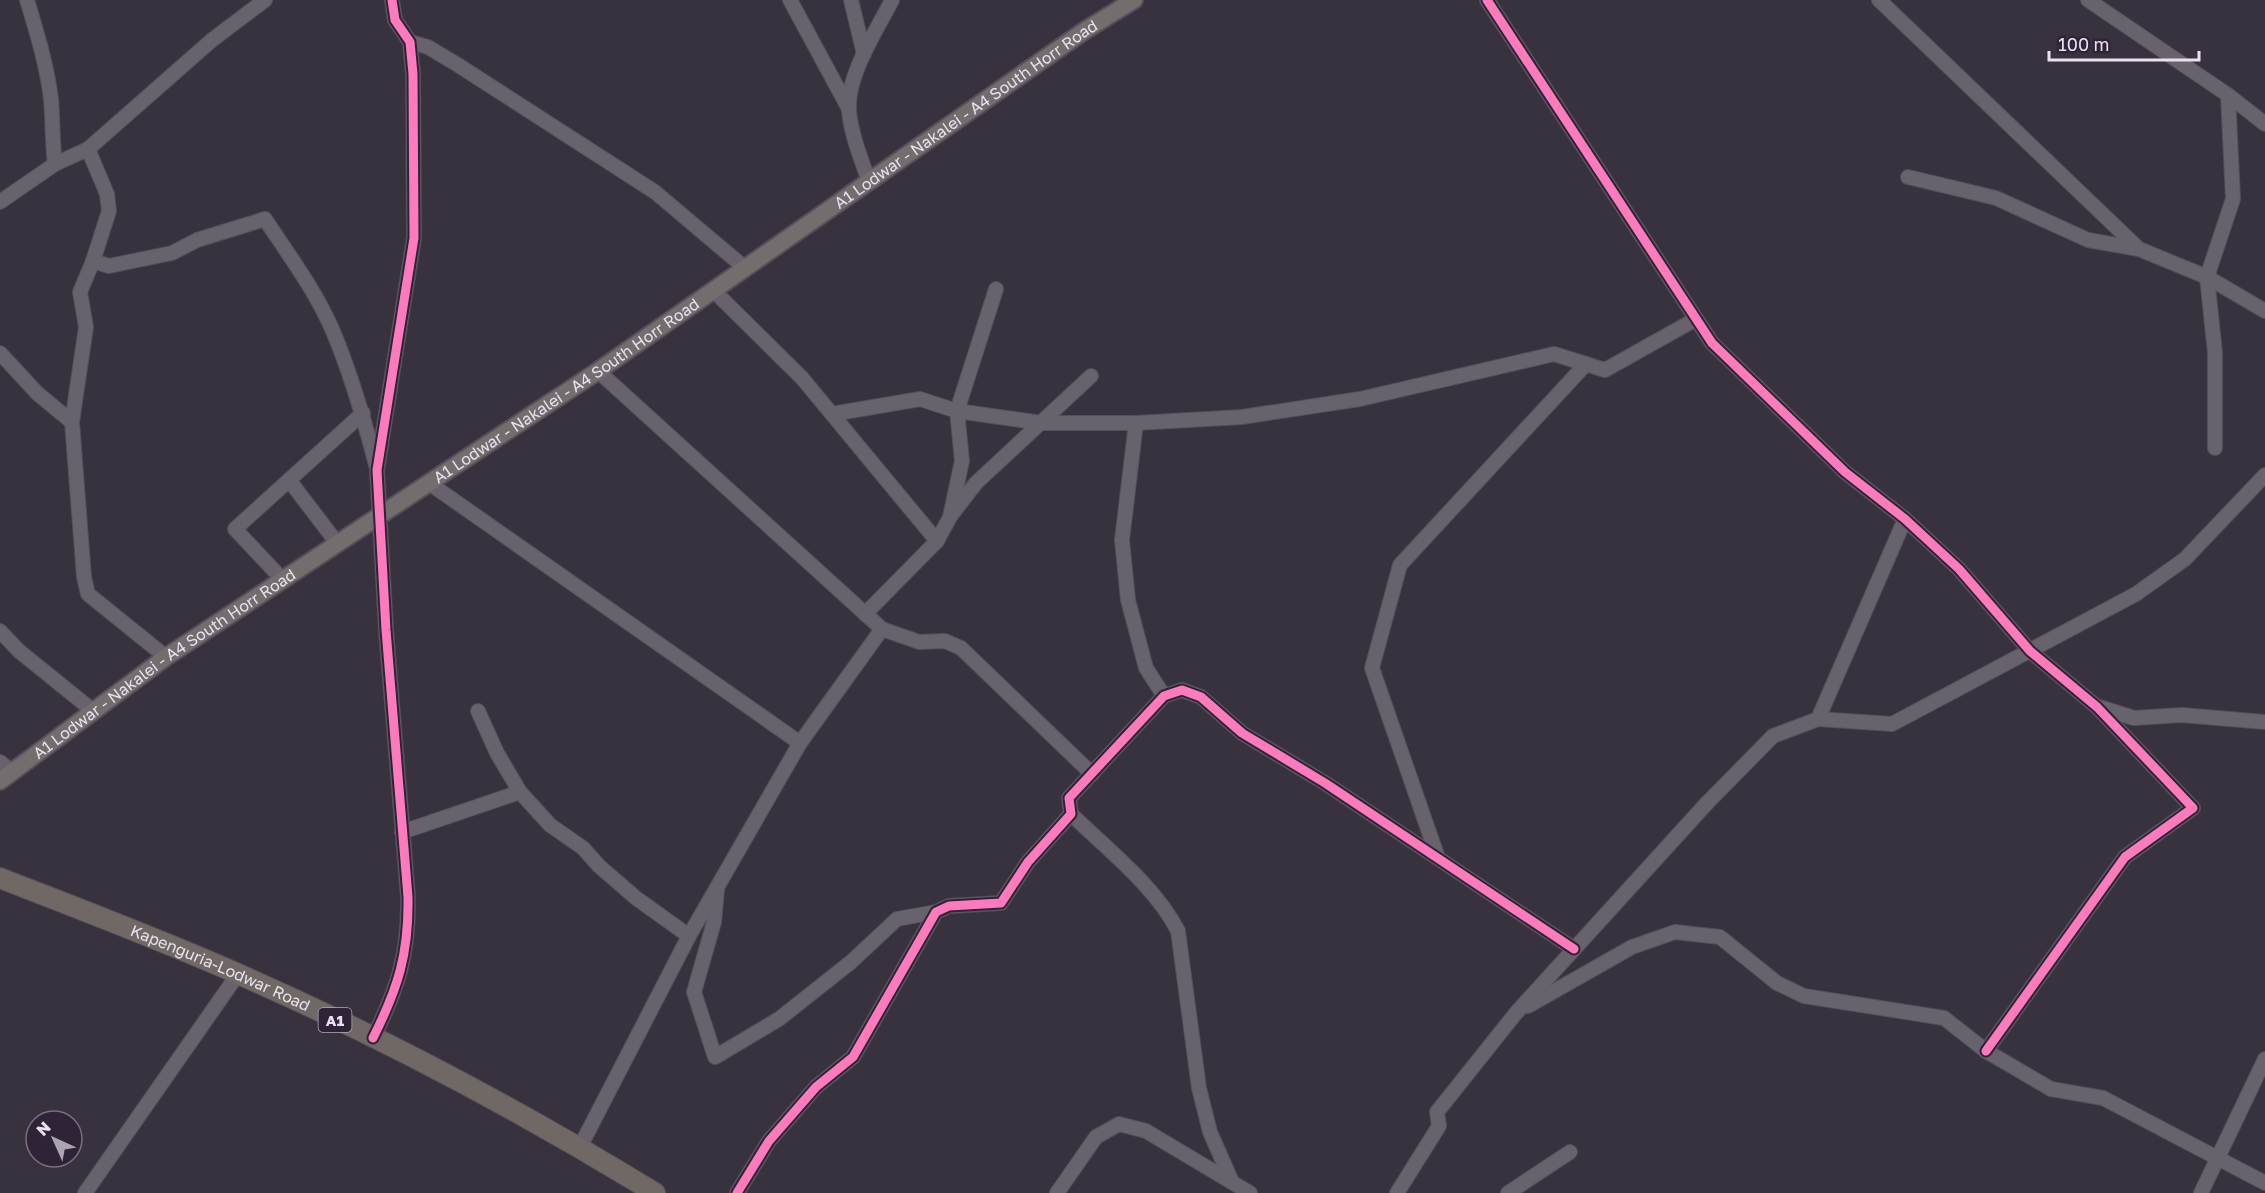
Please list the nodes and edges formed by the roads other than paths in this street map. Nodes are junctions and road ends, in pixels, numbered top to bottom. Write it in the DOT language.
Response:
graph roads {
  1 [pos="27,0"];
  2 [pos="264,0"];
  3 [pos="392,0"];
  4 [pos="790,0"];
  5 [pos="851,0"];
  6 [pos="892,0"];
  7 [pos="1134,0"];
  8 [pos="1487,0"];
  9 [pos="1879,0"];
  10 [pos="2088,0"];
  11 [pos="410,42"];
  12 [pos="864,54"];
  13 [pos="2228,95"];
  14 [pos="849,109"];
  15 [pos="2265,124"];
  16 [pos="88,149"];
  17 [pos="55,164"];
  18 [pos="1908,177"];
  19 [pos="869,182"];
  20 [pos="0,202"];
  21 [pos="2139,249"];
  22 [pos="93,261"];
  23 [pos="745,268"];
  24 [pos="2207,277"];
  25 [pos="996,289"];
  26 [pos="713,290"];
  27 [pos="2265,311"];
  28 [pos="1696,320"];
  29 [pos="0,353"];
  30 [pos="1586,364"];
  31 [pos="598,371"];
  32 [pos="1091,376"];
  33 [pos="957,411"];
  34 [pos="363,413"];
  35 [pos="832,414"];
  36 [pos="72,423"];
  37 [pos="1042,423"];
  38 [pos="1136,423"];
  39 [pos="2215,448"];
  40 [pos="377,470"];
  41 [pos="2265,475"];
  42 [pos="289,480"];
  43 [pos="429,483"];
  44 [pos="381,513"];
  45 [pos="950,516"];
  46 [pos="1905,519"];
  47 [pos="937,541"];
  48 [pos="337,543"];
  49 [pos="283,580"];
  50 [pos="865,614"];
  51 [pos="882,629"];
  52 [pos="0,632"];
  53 [pos="2030,651"];
  54 [pos="166,657"];
  55 [pos="1164,696"];
  56 [pos="2097,706"];
  57 [pos="92,710"];
  58 [pos="478,711"];
  59 [pos="1818,720"];
  60 [pos="2265,722"];
  61 [pos="800,743"];
  62 [pos="4,771"];
  63 [pos="1092,774"];
  64 [pos="520,792"];
  65 [pos="1071,814"];
  66 [pos="402,832"];
  67 [pos="1438,858"];
  68 [pos="0,878"];
  69 [pos="717,886"];
  70 [pos="936,912"];
  71 [pos="688,936"];
  72 [pos="1574,949"];
  73 [pos="238,974"];
  74 [pos="1516,1013"];
  75 [pos="373,1038"];
  76 [pos="1986,1051"];
  77 [pos="2265,1059"];
  78 [pos="580,1147"];
  79 [pos="1570,1152"];
  80 [pos="2217,1157"];
  81 [pos="1232,1182"];
  82 [pos="2265,1183"];
  83 [pos="85,1193"];
  84 [pos="655,1193"];
  85 [pos="736,1193"];
  86 [pos="1057,1193"];
  87 [pos="1250,1193"];
  88 [pos="1397,1193"];
  89 [pos="1508,1193"];
  90 [pos="2201,1193"];
  1 -- 17 [label="street"];
  2 -- 16 [label="street"];
  3 -- 11 [label="street"];
  4 -- 14 [label="street"];
  5 -- 12 [label="street"];
  6 -- 12 [label="street"];
  7 -- 19 [label="main road, A1 Lodwar - Nakalei - A4 South Horr Road"];
  8 -- 28 [label="street"];
  9 -- 21 [label="street"];
  10 -- 13 [label="street"];
  11 -- 23 [label="street"];
  11 -- 40 [label="street"];
  12 -- 14 [label="street"];
  13 -- 15 [label="street"];
  13 -- 24 [label="street"];
  14 -- 19 [label="street"];
  16 -- 17 [label="street"];
  16 -- 22 [label="street"];
  17 -- 20 [label="street"];
  18 -- 21 [label="street"];
  19 -- 23 [label="main road, A1 Lodwar - Nakalei - A4 South Horr Road"];
  21 -- 24 [label="street"];
  22 -- 34 [label="street"];
  22 -- 36 [label="street"];
  23 -- 26 [label="main road, A1 Lodwar - Nakalei - A4 South Horr Road"];
  24 -- 27 [label="street"];
  24 -- 39 [label="street"];
  25 -- 33 [label="street"];
  26 -- 31 [label="main road, A1 Lodwar - Nakalei - A4 South Horr Road"];
  26 -- 35 [label="street"];
  28 -- 30 [label="street"];
  28 -- 46 [label="street"];
  29 -- 36 [label="street"];
  30 -- 38 [label="street"];
  30 -- 67 [label="street"];
  31 -- 43 [label="main road, A1 Lodwar - Nakalei - A4 South Horr Road"];
  31 -- 50 [label="street"];
  32 -- 37 [label="street"];
  33 -- 35 [label="street"];
  33 -- 37 [label="street"];
  33 -- 45 [label="street"];
  34 -- 40 [label="street"];
  34 -- 42 [label="street"];
  35 -- 47 [label="street"];
  36 -- 54 [label="street"];
  37 -- 38 [label="street"];
  37 -- 45 [label="street"];
  38 -- 55 [label="street"];
  40 -- 44 [label="street"];
  41 -- 53 [label="street"];
  42 -- 48 [label="street"];
  42 -- 49 [label="street"];
  43 -- 44 [label="main road, A1 Lodwar - Nakalei - A4 South Horr Road"];
  43 -- 61 [label="street"];
  44 -- 48 [label="main road, A1 Lodwar - Nakalei - A4 South Horr Road"];
  44 -- 66 [label="street"];
  45 -- 47 [label="street"];
  46 -- 53 [label="street"];
  46 -- 59 [label="street"];
  47 -- 50 [label="street"];
  48 -- 49 [label="main road, A1 Lodwar - Nakalei - A4 South Horr Road"];
  49 -- 54 [label="main road, A1 Lodwar - Nakalei - A4 South Horr Road"];
  50 -- 51 [label="street"];
  51 -- 61 [label="street"];
  51 -- 63 [label="street"];
  52 -- 57 [label="street"];
  53 -- 56 [label="street"];
  53 -- 59 [label="street"];
  54 -- 57 [label="main road, A1 Lodwar - Nakalei - A4 South Horr Road"];
  55 -- 63 [label="street"];
  55 -- 67 [label="street"];
  56 -- 60 [label="street"];
  56 -- 76 [label="street"];
  57 -- 62 [label="main road, A1 Lodwar - Nakalei - A4 South Horr Road"];
  58 -- 64 [label="street"];
  59 -- 72 [label="street"];
  61 -- 69 [label="street"];
  63 -- 65 [label="street"];
  64 -- 66 [label="street"];
  64 -- 71 [label="street"];
  65 -- 70 [label="street"];
  65 -- 81 [label="street"];
  66 -- 75 [label="street"];
  67 -- 72 [label="street"];
  68 -- 73 [label="highway, Kapenguria-Lodwar Road / A1"];
  69 -- 70 [label="street"];
  69 -- 71 [label="street"];
  70 -- 85 [label="street"];
  71 -- 78 [label="street"];
  72 -- 74 [label="street"];
  73 -- 75 [label="highway, Kapenguria-Lodwar Road / A1"];
  73 -- 83 [label="street"];
  74 -- 76 [label="street"];
  74 -- 88 [label="street"];
  75 -- 78 [label="highway, Kapenguria-Lodwar Road / A1"];
  76 -- 80 [label="street"];
  77 -- 80 [label="street"];
  78 -- 84 [label="highway, Kapenguria-Lodwar Road / A1"];
  79 -- 89 [label="street"];
  80 -- 82 [label="street"];
  80 -- 90 [label="street"];
  81 -- 86 [label="street"];
  81 -- 87 [label="street"];
}
